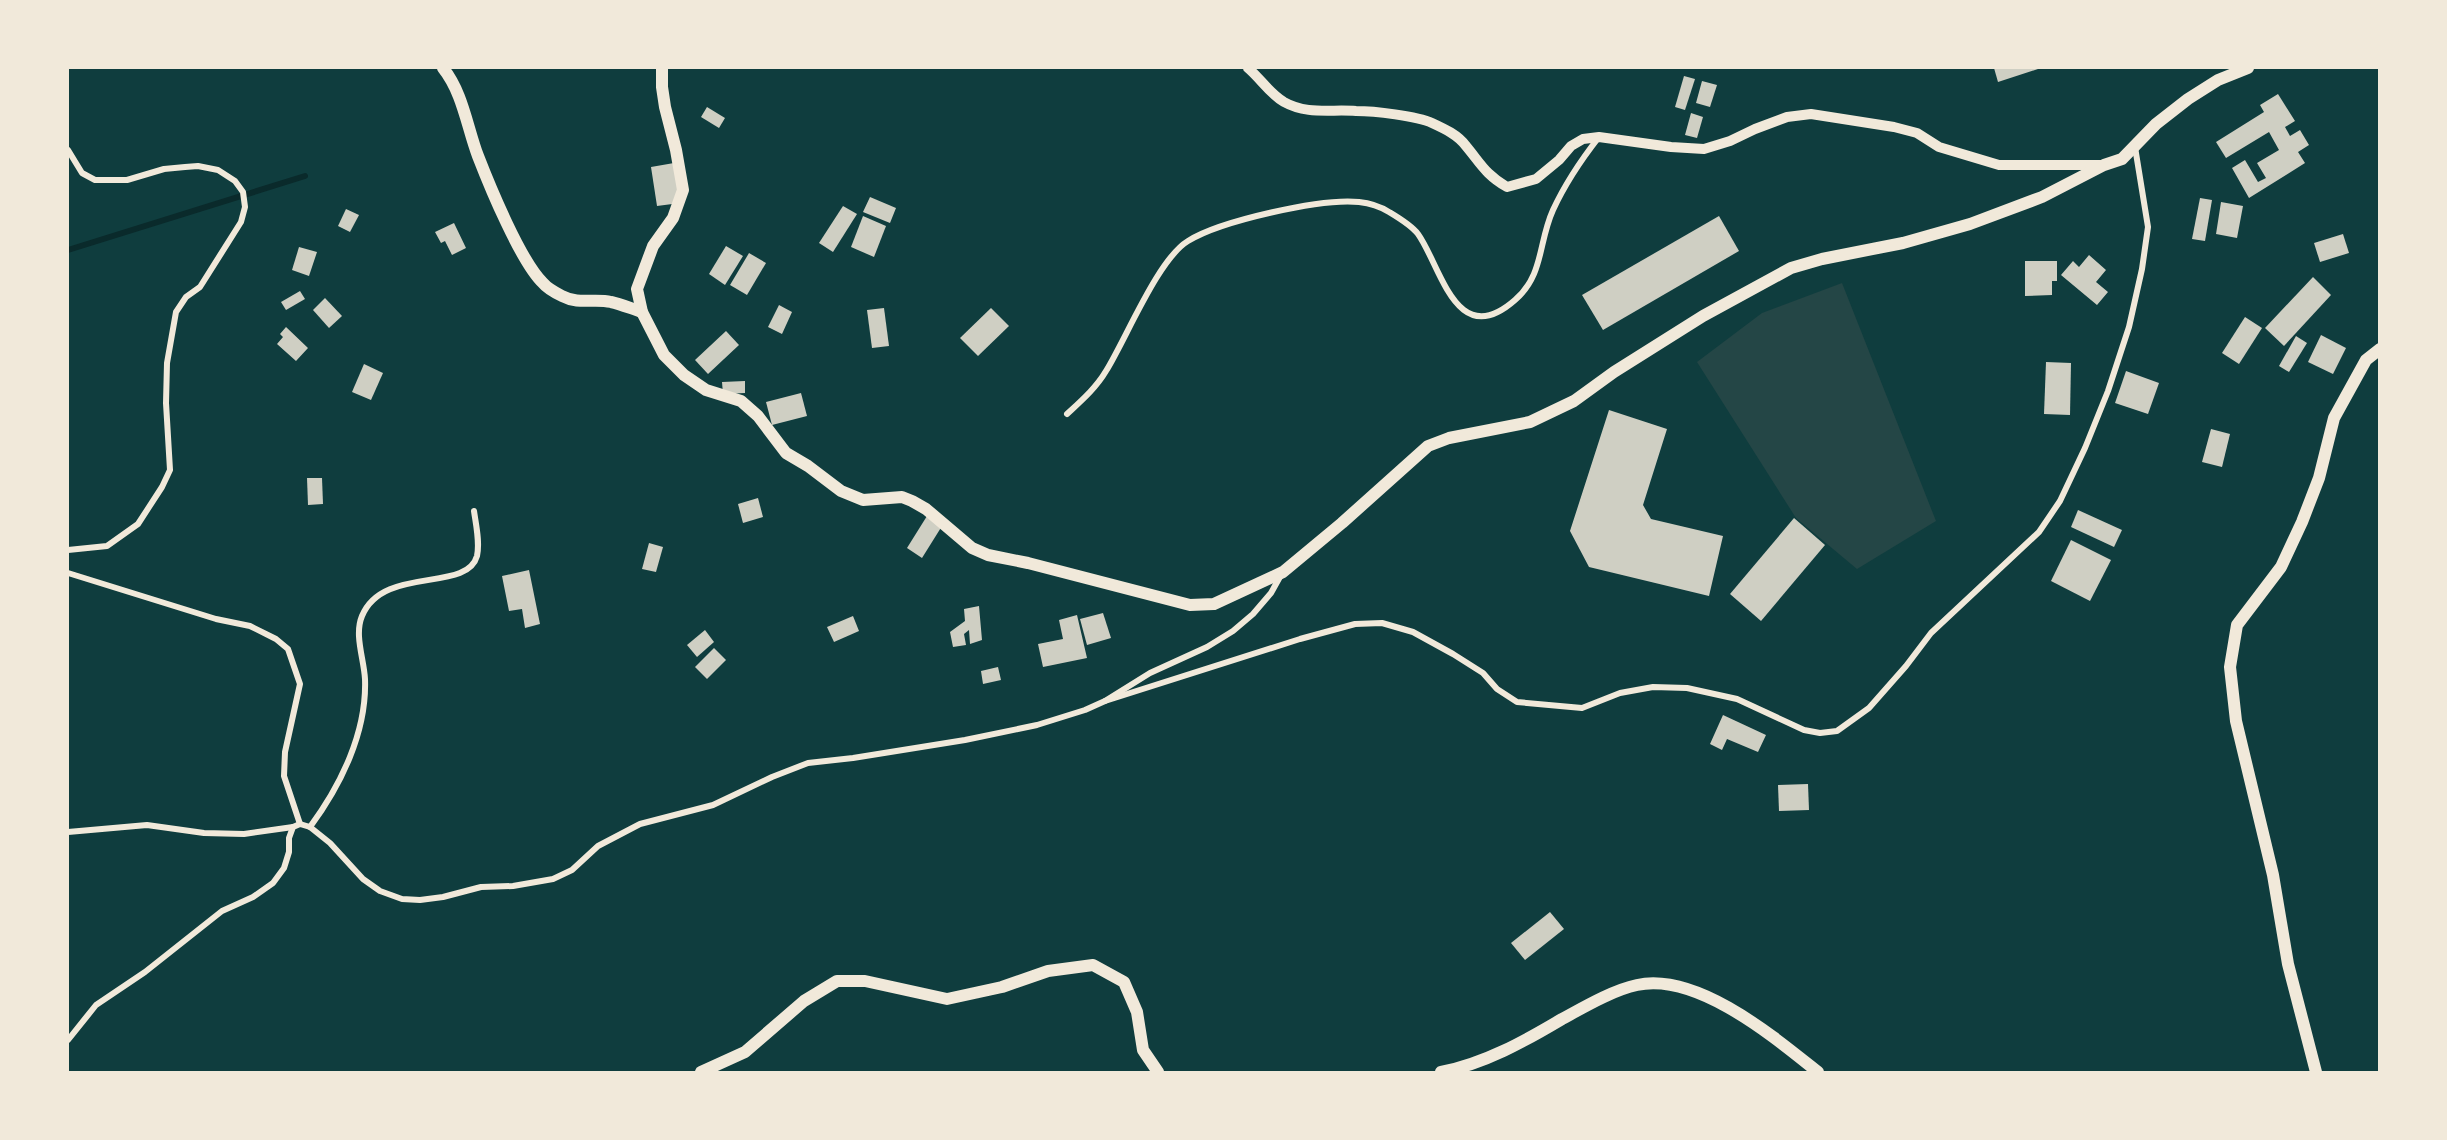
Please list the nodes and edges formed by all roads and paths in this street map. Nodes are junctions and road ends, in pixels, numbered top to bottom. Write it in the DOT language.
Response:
graph roads {
  1 [pos="443,68"];
  2 [pos="662,68"];
  3 [pos="1248,68"];
  4 [pos="2248,68"];
  5 [pos="1599,137"];
  6 [pos="2135,147"];
  7 [pos="68,150"];
  8 [pos="2104,165"];
  9 [pos="642,312"];
  10 [pos="2379,349"];
  11 [pos="1067,414"];
  12 [pos="474,511"];
  13 [pos="68,550"];
  14 [pos="1283,572"];
  15 [pos="68,573"];
  16 [pos="1105,701"];
  17 [pos="300,824"];
  18 [pos="292,827"];
  19 [pos="310,827"];
  20 [pos="68,832"];
  21 [pos="68,1040"];
  22 [pos="701,1072"];
  23 [pos="1158,1072"];
  24 [pos="1441,1072"];
  25 [pos="1818,1072"];
  26 [pos="2316,1072"];
  1 -- 9 [label="main road"];
  2 -- 9 [label="main road"];
  3 -- 5 [label="street"];
  4 -- 6 [label="main road"];
  5 -- 8 [label="street"];
  5 -- 11 [label="street"];
  6 -- 8 [label="main road"];
  6 -- 16 [label="street"];
  7 -- 13 [label="street"];
  8 -- 14 [label="main road"];
  9 -- 14 [label="main road"];
  10 -- 26 [label="main road"];
  12 -- 19 [label="street"];
  14 -- 16 [label="street"];
  15 -- 17 [label="street"];
  16 -- 19 [label="street"];
  17 -- 18 [label="street"];
  17 -- 19 [label="street"];
  18 -- 20 [label="street"];
  18 -- 21 [label="street"];
  22 -- 23 [label="main road"];
  24 -- 25 [label="main road"];
}
